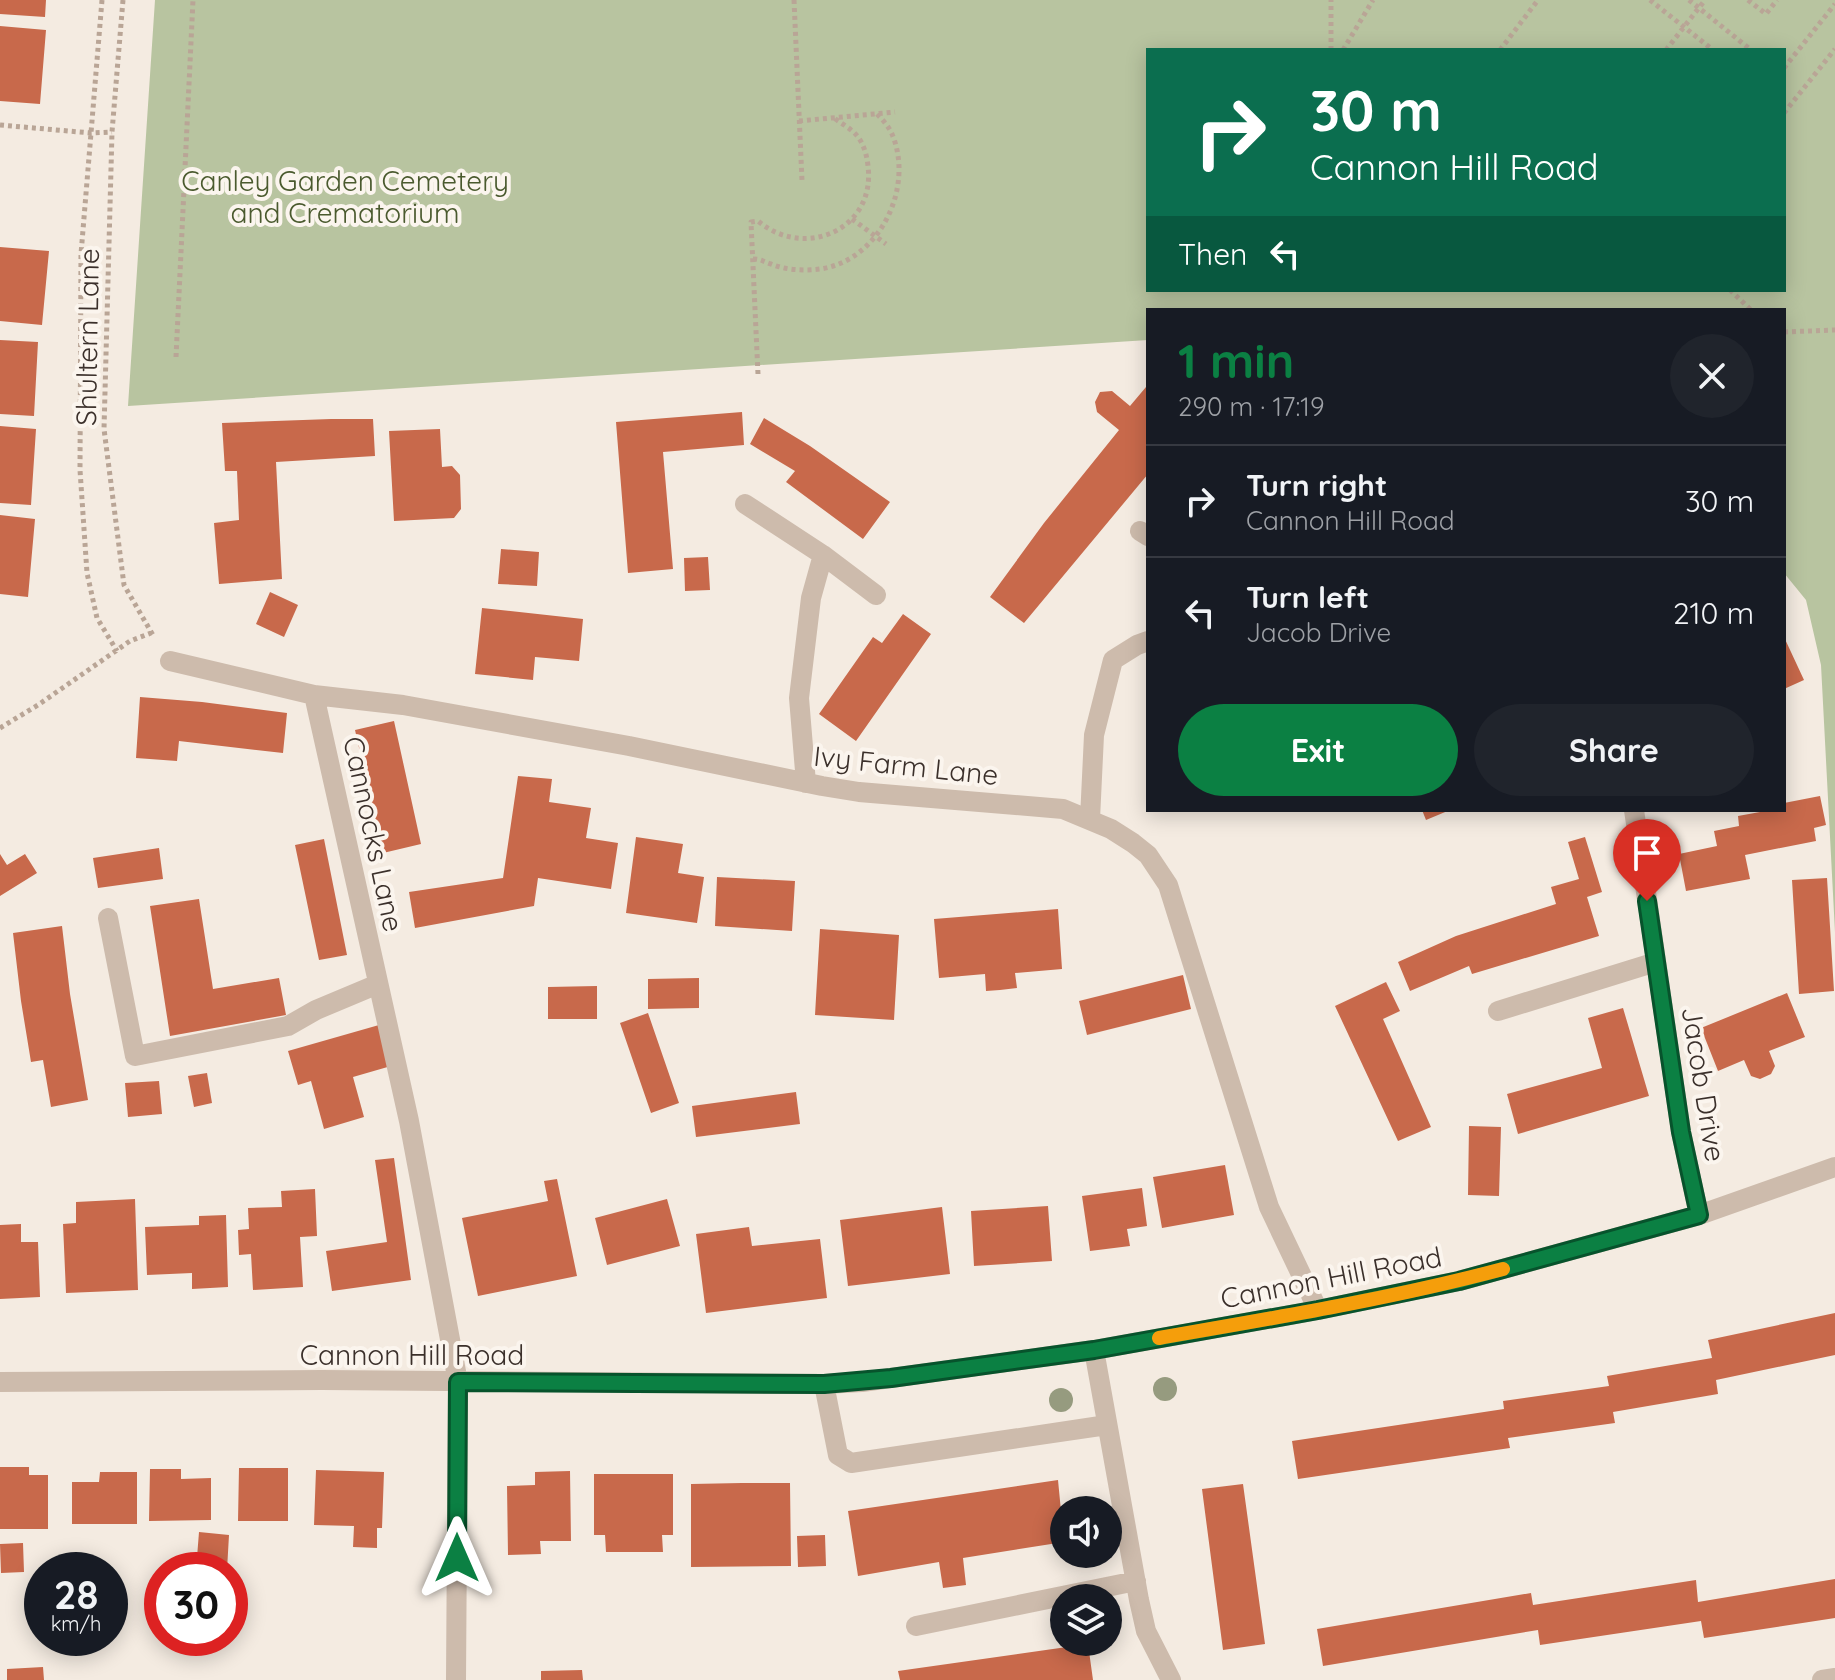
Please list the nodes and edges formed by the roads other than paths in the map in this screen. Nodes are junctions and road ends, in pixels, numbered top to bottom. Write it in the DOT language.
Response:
graph roads {
  1 [pos="745,504"];
  2 [pos="823,555"];
  3 [pos="876,595"];
  4 [pos="1146,642"];
  5 [pos="170,661"];
  6 [pos="314,695"];
  7 [pos="806,783"];
  8 [pos="1634,812"];
  9 [pos="1090,819"];
  10 [pos="108,918"];
  11 [pos="1656,962"];
  12 [pos="378,984"];
  13 [pos="1498,1011"];
  14 [pos="1835,1167"];
  15 [pos="1699,1215"];
  16 [pos="1318,1310"];
  17 [pos="1094,1350"];
  18 [pos="0,1382"];
  19 [pos="458,1382"];
  20 [pos="824,1384"];
  21 [pos="1107,1425"];
  22 [pos="1136,1581"];
  23 [pos="916,1626"];
  24 [pos="1835,1678"];
  25 [pos="456,1680"];
  26 [pos="1171,1680"];
  27 [pos="1822,1680"];
  1 -- 2 [label="street"];
  2 -- 3 [label="street"];
  2 -- 7 [label="street"];
  4 -- 9 [label="street"];
  5 -- 6 [label="street, Ivy Farm Lane"];
  6 -- 7 [label="street, Ivy Farm Lane"];
  6 -- 12 [label="street, Cannocks Lane"];
  7 -- 9 [label="street, Ivy Farm Lane"];
  8 -- 11 [label="street, Jacob Drive"];
  9 -- 16 [label="street, Ivy Farm Lane"];
  10 -- 12 [label="street"];
  11 -- 13 [label="street"];
  11 -- 15 [label="street, Jacob Drive"];
  12 -- 19 [label="street, Cannocks Lane"];
  14 -- 15 [label="street, Cannon Hill Road"];
  15 -- 16 [label="street, Cannon Hill Road"];
  16 -- 17 [label="street, Cannon Hill Road"];
  17 -- 20 [label="street, Cannon Hill Road"];
  17 -- 21 [label="street"];
  18 -- 19 [label="street, Cannon Hill Road"];
  19 -- 20 [label="street, Cannon Hill Road"];
  19 -- 25 [label="street, Cannocks Lane"];
  20 -- 21 [label="street"];
  21 -- 22 [label="street"];
  22 -- 23 [label="street"];
  22 -- 26 [label="street"];
  24 -- 27 [label="street"];
}
